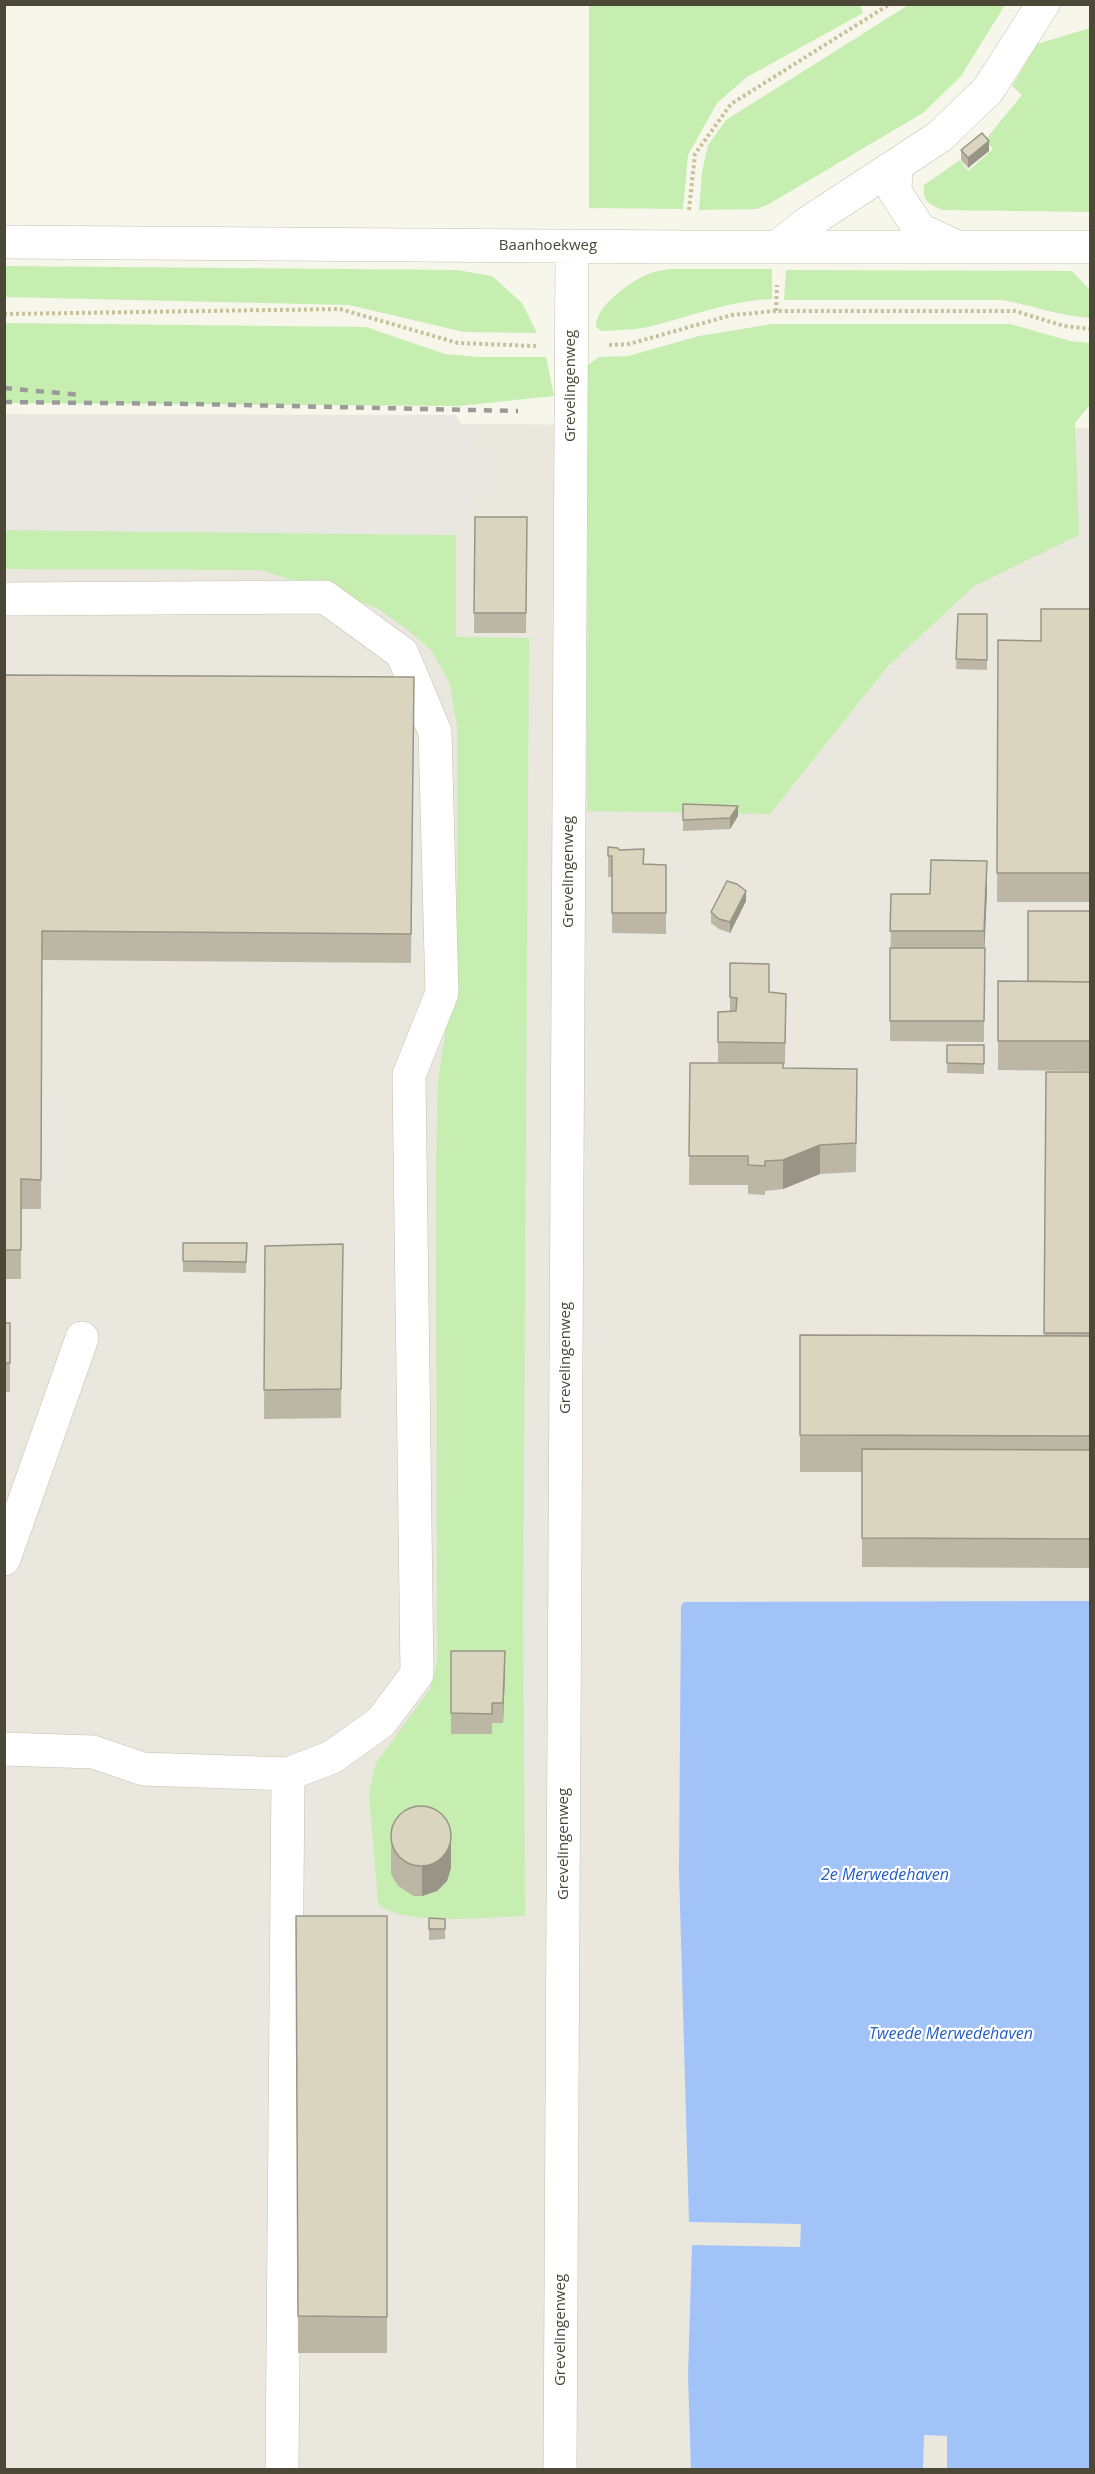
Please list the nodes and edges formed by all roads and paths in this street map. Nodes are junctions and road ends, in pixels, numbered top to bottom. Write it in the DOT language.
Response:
graph roads {
  1 [pos="874,4"];
  2 [pos="890,4"];
  3 [pos="1043,4"];
  4 [pos="879,9"];
  5 [pos="896,165"];
  6 [pos="4,242"];
  7 [pos="780,245"];
  8 [pos="572,246"];
  9 [pos="684,247"];
  10 [pos="956,247"];
  11 [pos="1090,247"];
  12 [pos="4,599"];
  13 [pos="82,1338"];
  14 [pos="4,1559"];
  15 [pos="4,1749"];
  16 [pos="288,1774"];
  17 [pos="282,2469"];
  18 [pos="560,2469"];
  1 -- 4 [label="path"];
  2 -- 4 [label="path"];
  3 -- 5 [label="street"];
  4 -- 9 [label="path"];
  5 -- 7 [label="street"];
  5 -- 10 [label="street"];
  6 -- 8 [label="street, Baanhoekweg"];
  7 -- 9 [label="street, Baanhoekweg"];
  7 -- 10 [label="street, Baanhoekweg"];
  8 -- 9 [label="street, Baanhoekweg"];
  8 -- 18 [label="street, Grevelingenweg"];
  10 -- 11 [label="street, Baanhoekweg"];
  12 -- 16 [label="street"];
  13 -- 14 [label="street"];
  15 -- 16 [label="street"];
  16 -- 17 [label="street"];
}
